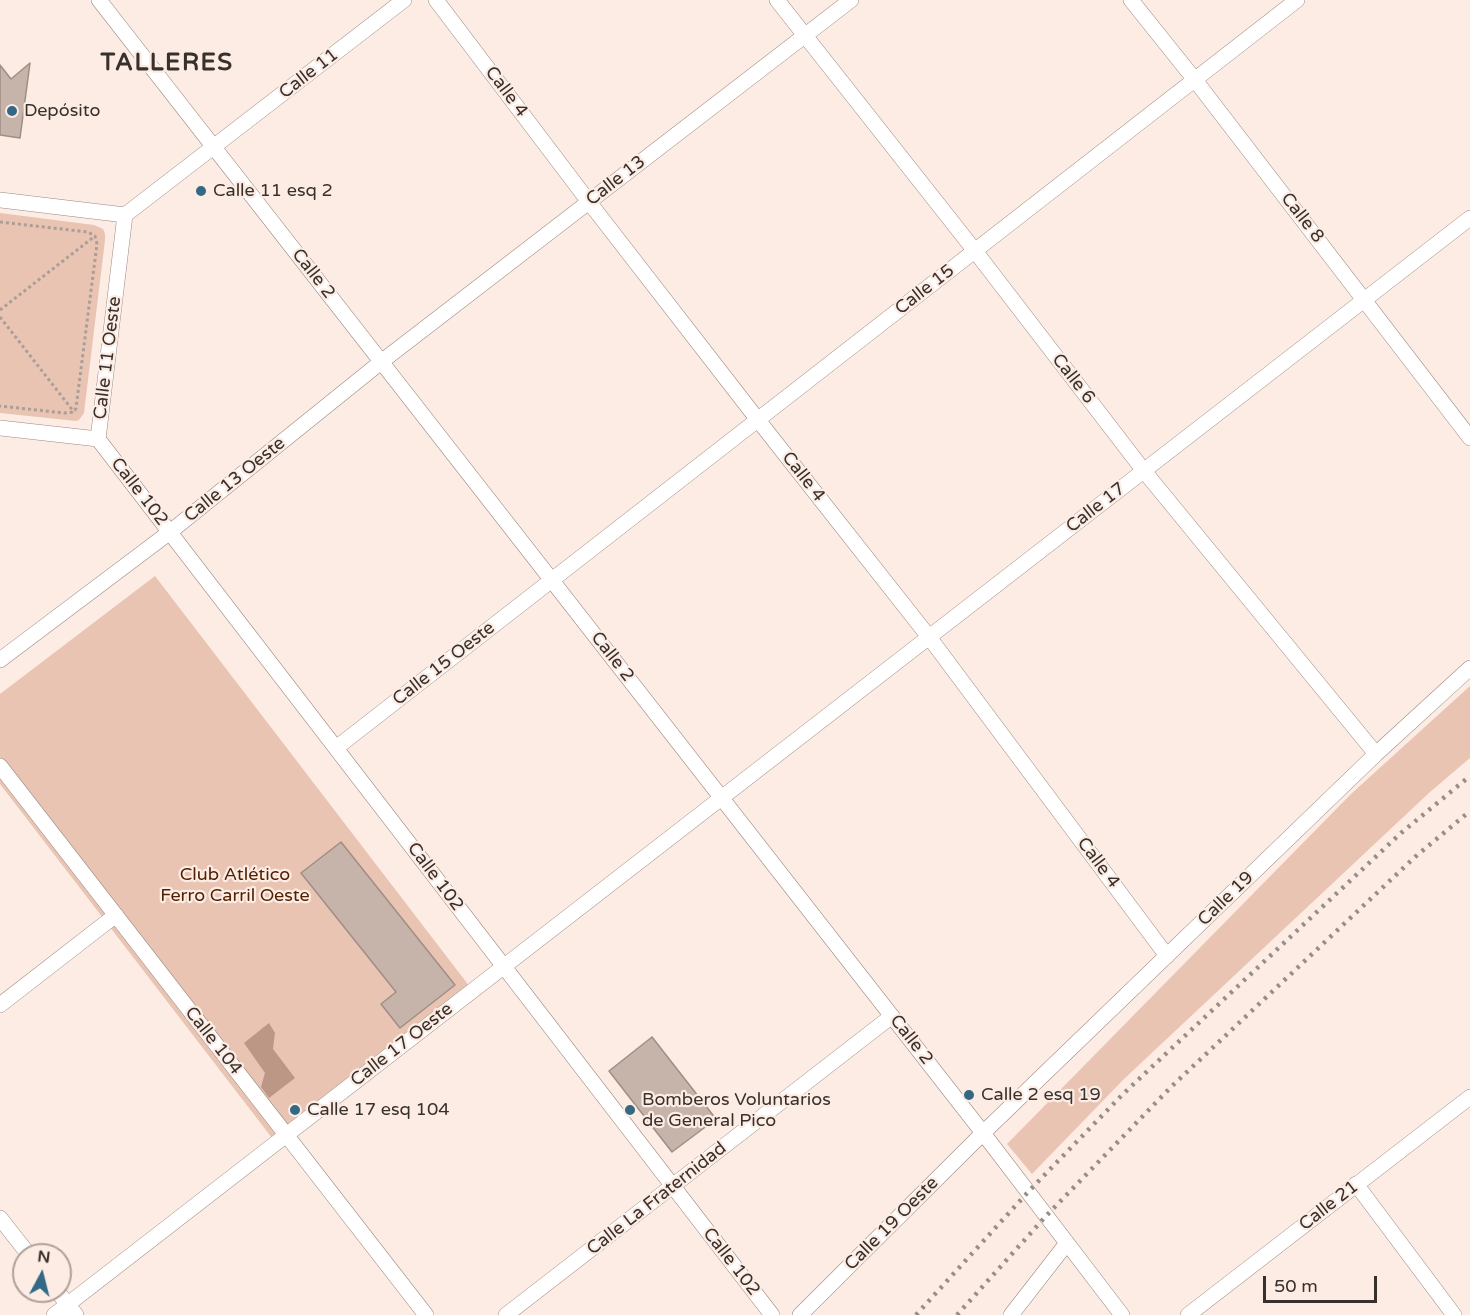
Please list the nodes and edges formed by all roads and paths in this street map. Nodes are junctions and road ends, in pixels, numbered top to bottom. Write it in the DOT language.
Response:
graph roads {
  1 [pos="99,0"];
  2 [pos="404,0"];
  3 [pos="436,0"];
  4 [pos="777,0"];
  5 [pos="851,0"];
  6 [pos="1131,0"];
  7 [pos="1298,0"];
  8 [pos="804,36"];
  9 [pos="1195,80"];
  10 [pos="214,147"];
  11 [pos="0,200"];
  12 [pos="589,202"];
  13 [pos="125,215"];
  14 [pos="1470,218"];
  15 [pos="0,222"];
  16 [pos="95,237"];
  17 [pos="975,251"];
  18 [pos="1365,300"];
  19 [pos="0,310"];
  20 [pos="0,317"];
  21 [pos="381,362"];
  22 [pos="0,406"];
  23 [pos="74,412"];
  24 [pos="758,420"];
  25 [pos="0,428"];
  26 [pos="1470,438"];
  27 [pos="98,439"];
  28 [pos="1144,471"];
  29 [pos="170,532"];
  30 [pos="552,580"];
  31 [pos="929,637"];
  32 [pos="0,660"];
  33 [pos="1470,668"];
  34 [pos="336,748"];
  35 [pos="1376,754"];
  36 [pos="0,766"];
  37 [pos="722,798"];
  38 [pos="116,915"];
  39 [pos="1167,956"];
  40 [pos="504,967"];
  41 [pos="0,1005"];
  42 [pos="892,1016"];
  43 [pos="1470,1097"];
  44 [pos="984,1133"];
  45 [pos="286,1135"];
  46 [pos="1356,1184"];
  47 [pos="673,1186"];
  48 [pos="0,1218"];
  49 [pos="20,1243"];
  50 [pos="1067,1243"];
  51 [pos="72,1310"];
  52 [pos="54,1315"];
  53 [pos="426,1315"];
  54 [pos="506,1315"];
  55 [pos="772,1315"];
  56 [pos="800,1315"];
  57 [pos="1011,1315"];
  58 [pos="1122,1315"];
  59 [pos="1188,1315"];
  60 [pos="1454,1315"];
  1 -- 10 [label="street, Calle 2"];
  2 -- 10 [label="street, Calle 11"];
  3 -- 12 [label="street, Calle 4"];
  4 -- 8 [label="street, Calle 6"];
  5 -- 8 [label="street, Calle 13"];
  6 -- 9 [label="street, Calle 8"];
  7 -- 9 [label="street, Calle 15"];
  8 -- 12 [label="street, Calle 13"];
  8 -- 17 [label="street, Calle 6"];
  9 -- 17 [label="street, Calle 15"];
  9 -- 18 [label="street, Calle 8"];
  10 -- 13 [label="street"];
  10 -- 21 [label="street, Calle 2"];
  11 -- 13 [label="street"];
  12 -- 21 [label="street, Calle 13"];
  12 -- 24 [label="street, Calle 4"];
  13 -- 27 [label="street, Calle 11 Oeste"];
  14 -- 18 [label="street, Calle 17"];
  15 -- 16 [label="path"];
  16 -- 19 [label="path"];
  16 -- 23 [label="path"];
  17 -- 24 [label="street, Calle 15"];
  17 -- 28 [label="street, Calle 6"];
  18 -- 26 [label="street, Calle 8"];
  18 -- 28 [label="street, Calle 17"];
  20 -- 23 [label="path"];
  21 -- 29 [label="street, Calle 13 Oeste"];
  21 -- 30 [label="street, Calle 2"];
  22 -- 23 [label="path"];
  24 -- 30 [label="street, Calle 15"];
  24 -- 31 [label="street, Calle 4"];
  25 -- 27 [label="street, Calle 11 Oeste"];
  27 -- 29 [label="street, Calle 102"];
  28 -- 31 [label="street, Calle 17"];
  28 -- 35 [label="street, Calle 6"];
  29 -- 32 [label="street, Calle 13 Oeste"];
  29 -- 34 [label="street, Calle 102"];
  30 -- 34 [label="street, Calle 15 Oeste"];
  30 -- 37 [label="street, Calle 2"];
  31 -- 37 [label="street, Calle 17"];
  31 -- 39 [label="street, Calle 4"];
  33 -- 35 [label="street, Calle 19"];
  34 -- 40 [label="street, Calle 102"];
  35 -- 39 [label="street, Calle 19"];
  36 -- 38 [label="street, Calle 104"];
  37 -- 40 [label="street, Calle 17 Oeste"];
  37 -- 42 [label="street, Calle 2"];
  38 -- 41 [label="street"];
  38 -- 45 [label="street, Calle 104"];
  39 -- 44 [label="street, Calle 19"];
  40 -- 45 [label="street, Calle 17 Oeste"];
  40 -- 47 [label="street, Calle 102"];
  42 -- 44 [label="street, Calle 2"];
  42 -- 47 [label="street, Calle La Fraternidad"];
  43 -- 46 [label="street, Calle 21"];
  44 -- 50 [label="street, Calle 2"];
  44 -- 56 [label="street, Calle 19 Oeste"];
  45 -- 51 [label="street, Calle 17 Oeste"];
  45 -- 53 [label="street, Calle 104"];
  46 -- 59 [label="street, Calle 21"];
  46 -- 60 [label="street"];
  47 -- 54 [label="street, Calle La Fraternidad"];
  47 -- 55 [label="street, Calle 102"];
  48 -- 49 [label="street"];
  50 -- 57 [label="street"];
  50 -- 58 [label="street, Calle 2"];
  51 -- 52 [label="street, Calle 17 Oeste"];
}
